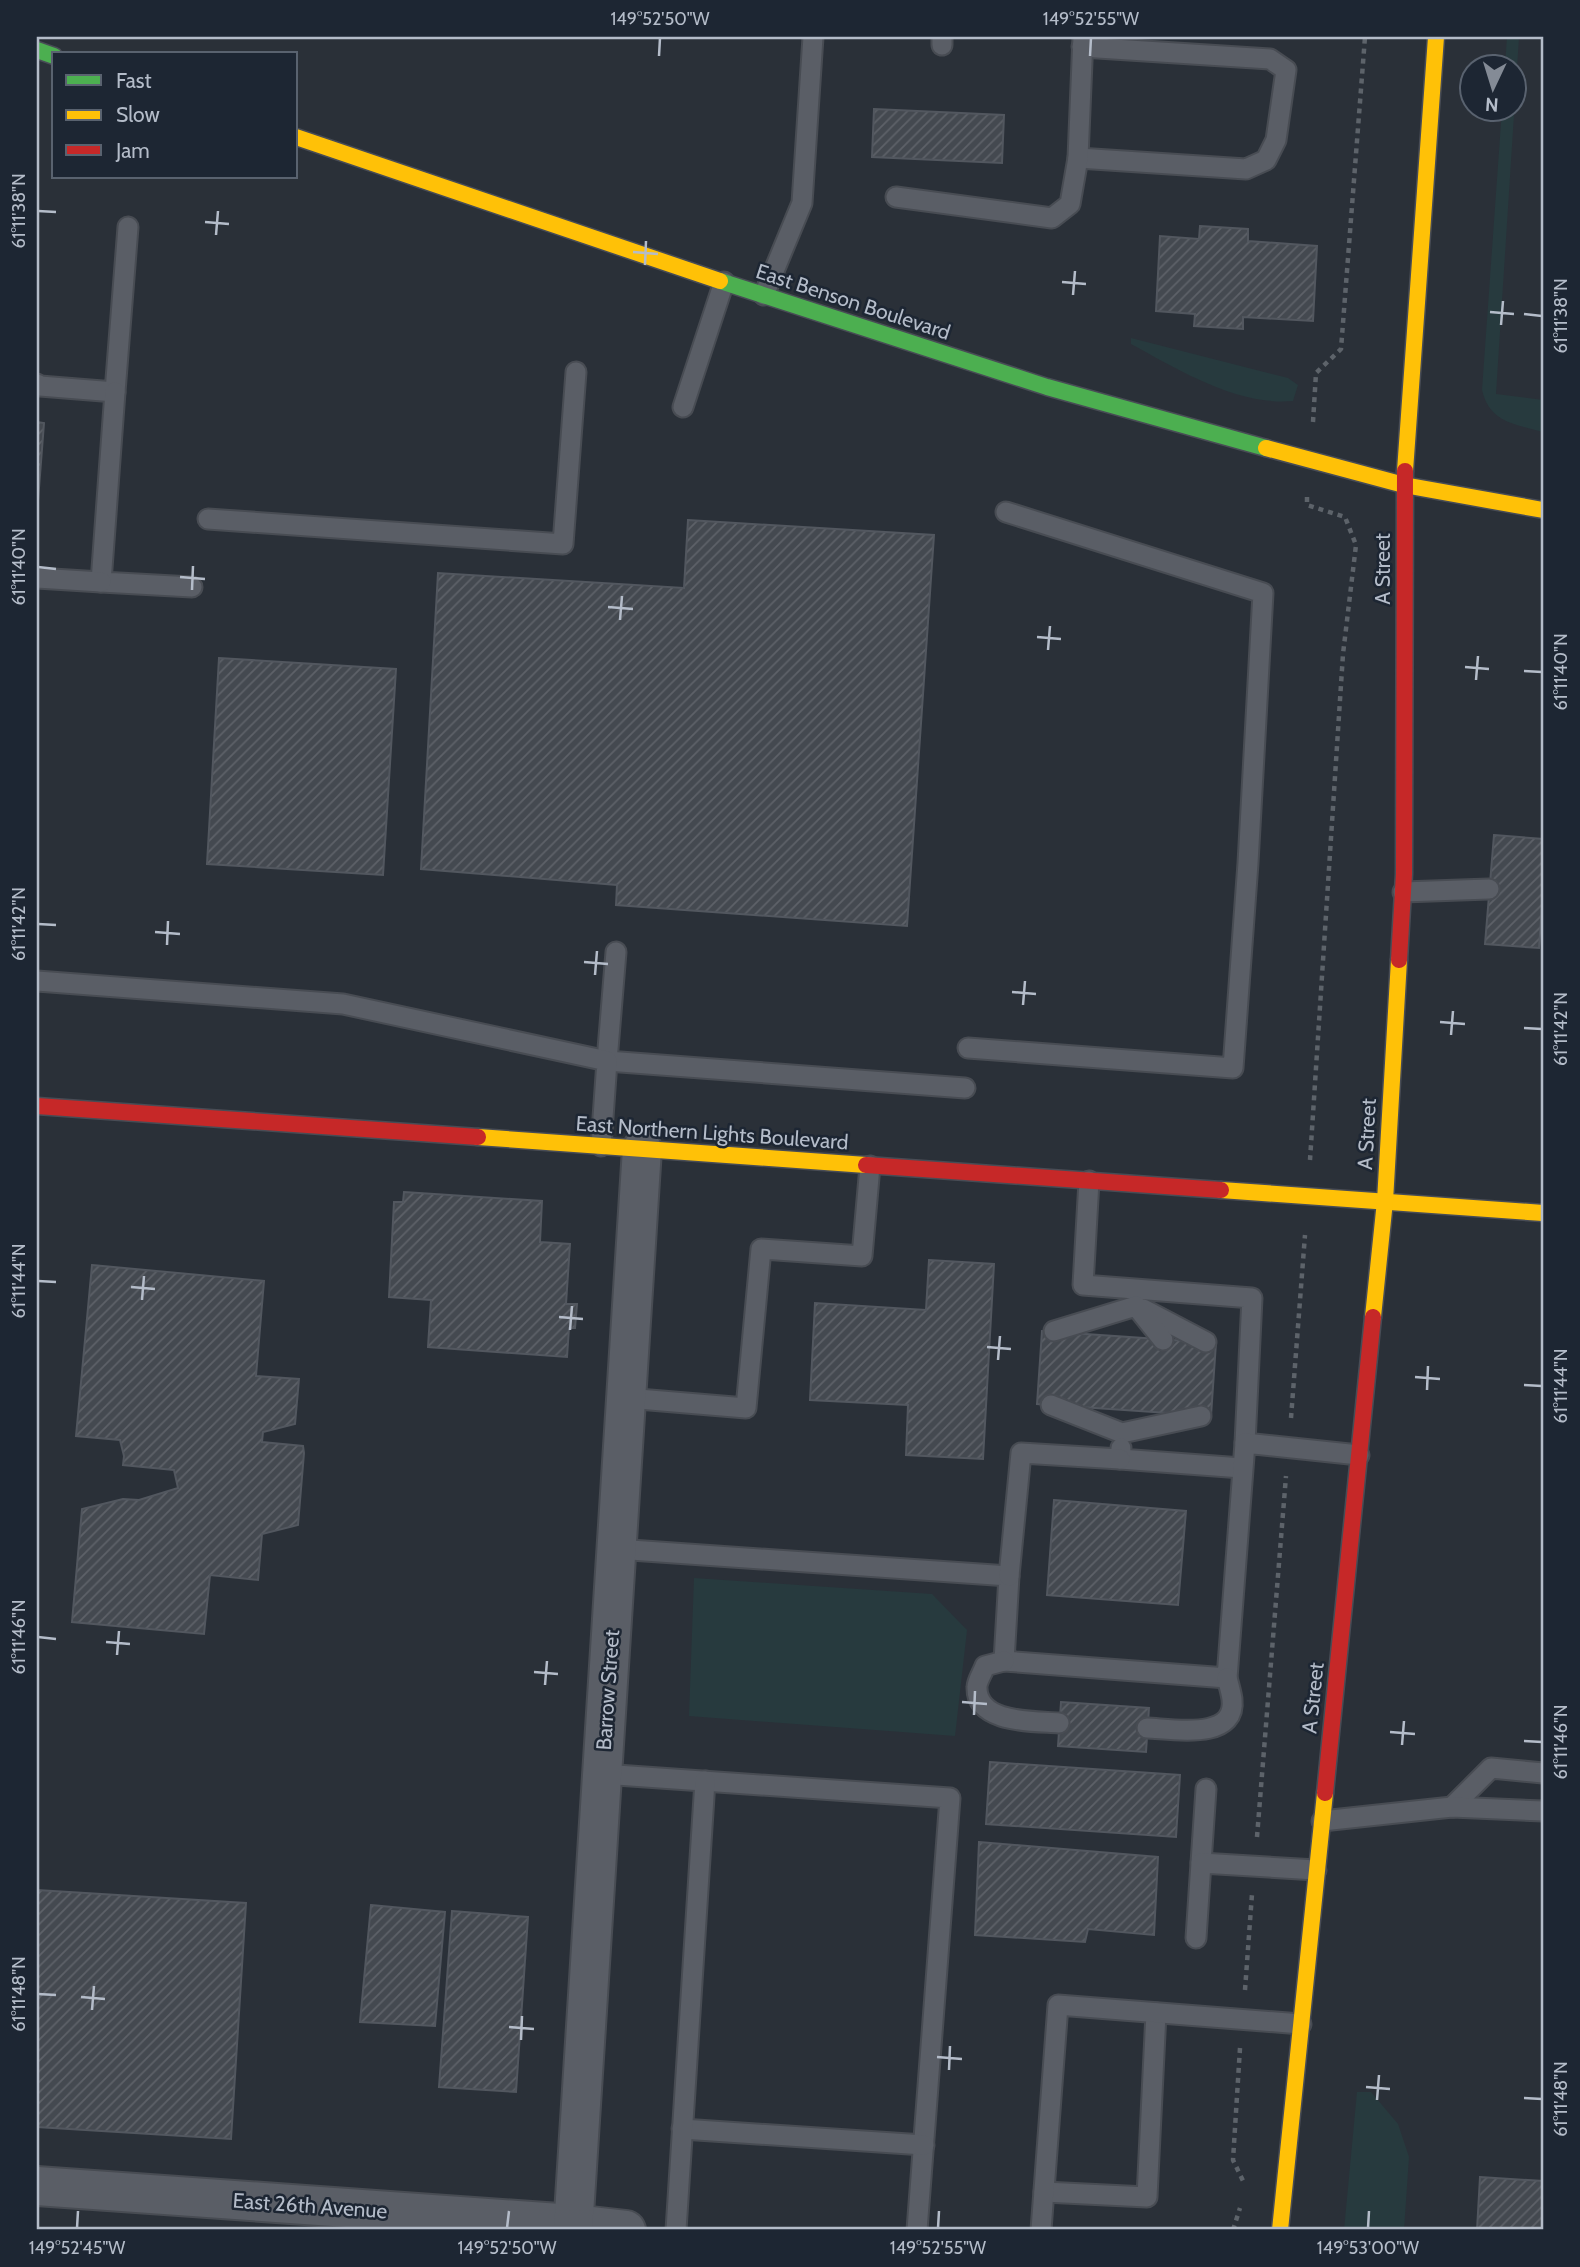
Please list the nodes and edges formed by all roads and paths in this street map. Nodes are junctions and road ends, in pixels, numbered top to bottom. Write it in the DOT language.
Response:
graph roads {
  1 [pos="813,37"];
  2 [pos="1365,37"];
  3 [pos="1436,37"];
  4 [pos="1083,42"];
  5 [pos="298,138"];
  6 [pos="1078,158"];
  7 [pos="896,197"];
  8 [pos="128,227"];
  9 [pos="724,282"];
  10 [pos="764,295"];
  11 [pos="576,372"];
  12 [pos="37,384"];
  13 [pos="115,392"];
  14 [pos="682,407"];
  15 [pos="1310,459"];
  16 [pos="1404,485"];
  17 [pos="1543,510"];
  18 [pos="1006,512"];
  19 [pos="208,519"];
  20 [pos="37,578"];
  21 [pos="102,582"];
  22 [pos="192,587"];
  23 [pos="1489,889"];
  24 [pos="1403,892"];
  25 [pos="616,952"];
  26 [pos="37,981"];
  27 [pos="968,1048"];
  28 [pos="607,1061"];
  29 [pos="965,1088"];
  30 [pos="37,1106"];
  31 [pos="601,1146"];
  32 [pos="642,1149"];
  33 [pos="870,1166"];
  34 [pos="1090,1181"];
  35 [pos="1308,1196"];
  36 [pos="1385,1201"];
  37 [pos="1543,1213"];
  38 [pos="1136,1297"];
  39 [pos="1054,1331"];
  40 [pos="1095,1334"];
  41 [pos="1163,1340"];
  42 [pos="1206,1342"];
  43 [pos="626,1398"];
  44 [pos="1051,1405"];
  45 [pos="1089,1408"];
  46 [pos="1158,1412"];
  47 [pos="1201,1416"];
  48 [pos="1122,1433"];
  49 [pos="1245,1443"];
  50 [pos="1289,1446"];
  51 [pos="1359,1455"];
  52 [pos="1120,1459"];
  53 [pos="1242,1468"];
  54 [pos="616,1549"];
  55 [pos="1009,1576"];
  56 [pos="1004,1661"];
  57 [pos="1227,1678"];
  58 [pos="1059,1723"];
  59 [pos="1147,1728"];
  60 [pos="1543,1773"];
  61 [pos="602,1774"];
  62 [pos="705,1782"];
  63 [pos="1206,1789"];
  64 [pos="1452,1807"];
  65 [pos="1543,1811"];
  66 [pos="1322,1821"];
  67 [pos="1201,1863"];
  68 [pos="1255,1866"];
  69 [pos="1317,1870"];
  70 [pos="1196,1938"];
  71 [pos="1156,2013"];
  72 [pos="1242,2020"];
  73 [pos="1301,2024"];
  74 [pos="682,2129"];
  75 [pos="924,2145"];
  76 [pos="37,2186"];
  77 [pos="1247,2188"];
  78 [pos="1044,2192"];
  79 [pos="1243,2199"];
  80 [pos="573,2227"];
  81 [pos="626,2230"];
  82 [pos="676,2230"];
  83 [pos="917,2230"];
  84 [pos="1041,2230"];
  85 [pos="1233,2230"];
  86 [pos="1280,2230"];
  1 -- 10 [label="lane"];
  2 -- 15 [label="path"];
  3 -- 16 [label="main road, A Street"];
  4 -- 6 [label="lane"];
  4 -- 6 [label="lane"];
  5 -- 9 [label="main road, East Benson Boulevard"];
  6 -- 7 [label="lane"];
  8 -- 13 [label="lane"];
  9 -- 10 [label="main road, East Benson Boulevard"];
  9 -- 14 [label="lane"];
  10 -- 15 [label="main road, East Benson Boulevard"];
  11 -- 19 [label="lane"];
  12 -- 13 [label="lane"];
  13 -- 21 [label="lane"];
  15 -- 16 [label="main road, East Benson Boulevard"];
  15 -- 35 [label="path"];
  16 -- 17 [label="main road, East Benson Boulevard"];
  16 -- 24 [label="main road, A Street"];
  18 -- 27 [label="lane"];
  20 -- 21 [label="lane"];
  21 -- 22 [label="lane"];
  23 -- 24 [label="lane"];
  24 -- 36 [label="main road, A Street"];
  25 -- 28 [label="lane"];
  26 -- 28 [label="lane"];
  28 -- 29 [label="lane"];
  28 -- 31 [label="lane"];
  30 -- 31 [label="main road, East Northern Lights Boulevard"];
  31 -- 32 [label="main road, East Northern Lights Boulevard"];
  32 -- 33 [label="main road, East Northern Lights Boulevard"];
  32 -- 43 [label="street, Barrow Street"];
  33 -- 34 [label="main road, East Northern Lights Boulevard"];
  33 -- 43 [label="lane"];
  34 -- 35 [label="main road, East Northern Lights Boulevard"];
  34 -- 38 [label="lane"];
  35 -- 36 [label="main road, East Northern Lights Boulevard"];
  35 -- 50 [label="path"];
  36 -- 37 [label="main road, East Northern Lights Boulevard"];
  36 -- 51 [label="main road, A Street"];
  38 -- 39 [label="lane"];
  38 -- 40 [label="lane"];
  38 -- 41 [label="lane"];
  38 -- 42 [label="lane"];
  38 -- 49 [label="lane"];
  43 -- 54 [label="street, Barrow Street"];
  44 -- 48 [label="lane"];
  45 -- 48 [label="lane"];
  46 -- 48 [label="lane"];
  47 -- 48 [label="lane"];
  48 -- 52 [label="lane"];
  49 -- 50 [label="lane"];
  49 -- 53 [label="lane"];
  50 -- 51 [label="lane"];
  50 -- 68 [label="path"];
  51 -- 66 [label="main road, A Street"];
  52 -- 53 [label="lane"];
  52 -- 55 [label="lane"];
  53 -- 57 [label="lane"];
  54 -- 55 [label="lane"];
  54 -- 61 [label="street, Barrow Street"];
  55 -- 56 [label="lane"];
  56 -- 57 [label="lane"];
  56 -- 58 [label="lane"];
  57 -- 59 [label="lane"];
  60 -- 64 [label="lane"];
  61 -- 62 [label="lane"];
  61 -- 80 [label="street, Barrow Street"];
  62 -- 74 [label="lane"];
  62 -- 75 [label="lane"];
  63 -- 67 [label="lane"];
  64 -- 65 [label="lane"];
  64 -- 66 [label="lane"];
  66 -- 69 [label="main road, A Street"];
  67 -- 68 [label="lane"];
  67 -- 70 [label="lane"];
  68 -- 69 [label="lane"];
  68 -- 72 [label="path"];
  69 -- 73 [label="main road, A Street"];
  71 -- 72 [label="lane"];
  71 -- 78 [label="lane"];
  71 -- 78 [label="lane"];
  72 -- 73 [label="lane"];
  72 -- 77 [label="path"];
  73 -- 86 [label="main road, A Street"];
  74 -- 75 [label="lane"];
  74 -- 82 [label="lane"];
  75 -- 83 [label="lane"];
  76 -- 80 [label="street, East 26th Avenue"];
  78 -- 84 [label="lane"];
  79 -- 85 [label="path"];
  80 -- 81 [label="street, East 26th Avenue"];
}
